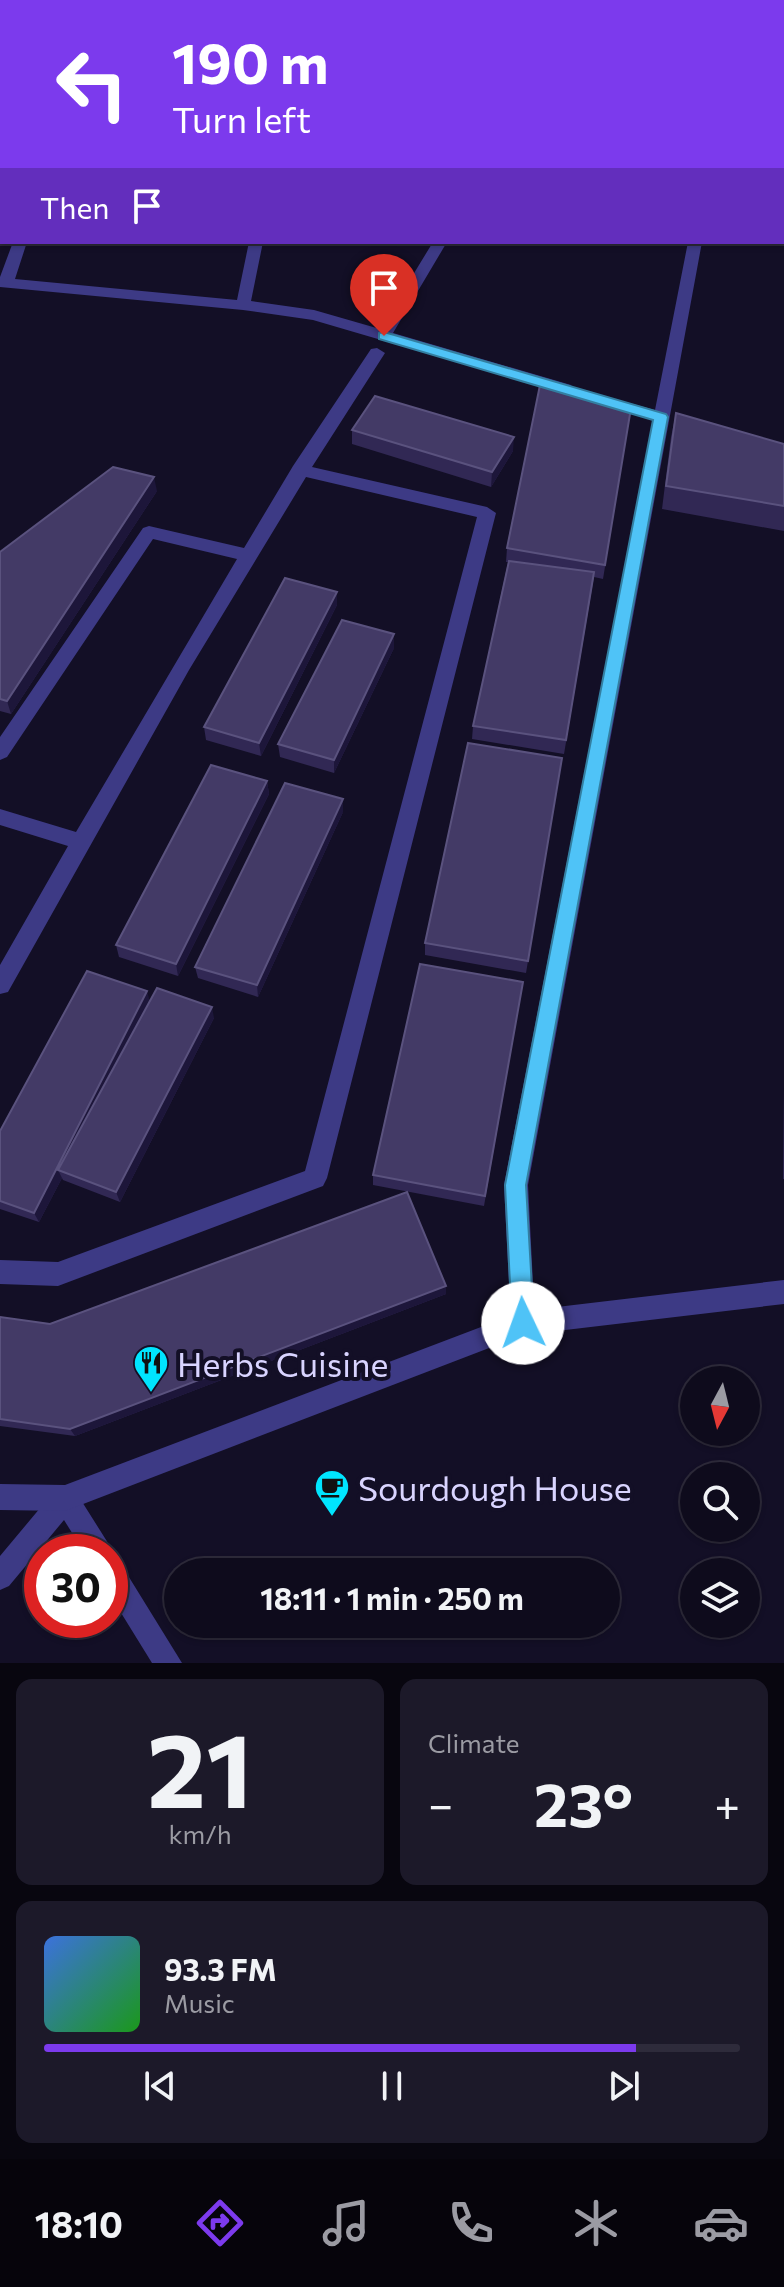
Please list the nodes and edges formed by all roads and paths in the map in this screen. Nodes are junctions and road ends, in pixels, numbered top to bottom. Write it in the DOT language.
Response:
graph roads {
  1 [pos="19,244"];
  2 [pos="256,244"];
  3 [pos="439,244"];
  4 [pos="695,244"];
  5 [pos="3,282"];
  6 [pos="243,305"];
  7 [pos="380,344"];
  8 [pos="661,417"];
  9 [pos="299,470"];
  10 [pos="250,556"];
  11 [pos="3,741"];
  12 [pos="0,817"];
  13 [pos="80,841"];
  14 [pos="0,985"];
  15 [pos="0,1272"];
  16 [pos="784,1292"];
  17 [pos="523,1323"];
  18 [pos="0,1497"];
  19 [pos="65,1498"];
  20 [pos="88,1534"];
  21 [pos="0,1577"];
  22 [pos="128,1599"];
  23 [pos="168,1663"];
  1 -- 5 [label="street"];
  2 -- 6 [label="street"];
  3 -- 7 [label="street"];
  4 -- 8 [label="street"];
  5 -- 6 [label="street"];
  6 -- 7 [label="street"];
  7 -- 8 [label="street"];
  7 -- 9 [label="street"];
  8 -- 17 [label="street"];
  9 -- 10 [label="street"];
  9 -- 15 [label="street"];
  10 -- 11 [label="street"];
  10 -- 13 [label="street"];
  12 -- 13 [label="street"];
  13 -- 14 [label="street"];
  16 -- 17 [label="street"];
  17 -- 19 [label="street"];
  18 -- 19 [label="street"];
  19 -- 20 [label="street"];
  19 -- 21 [label="street"];
  22 -- 23 [label="street"];
}
